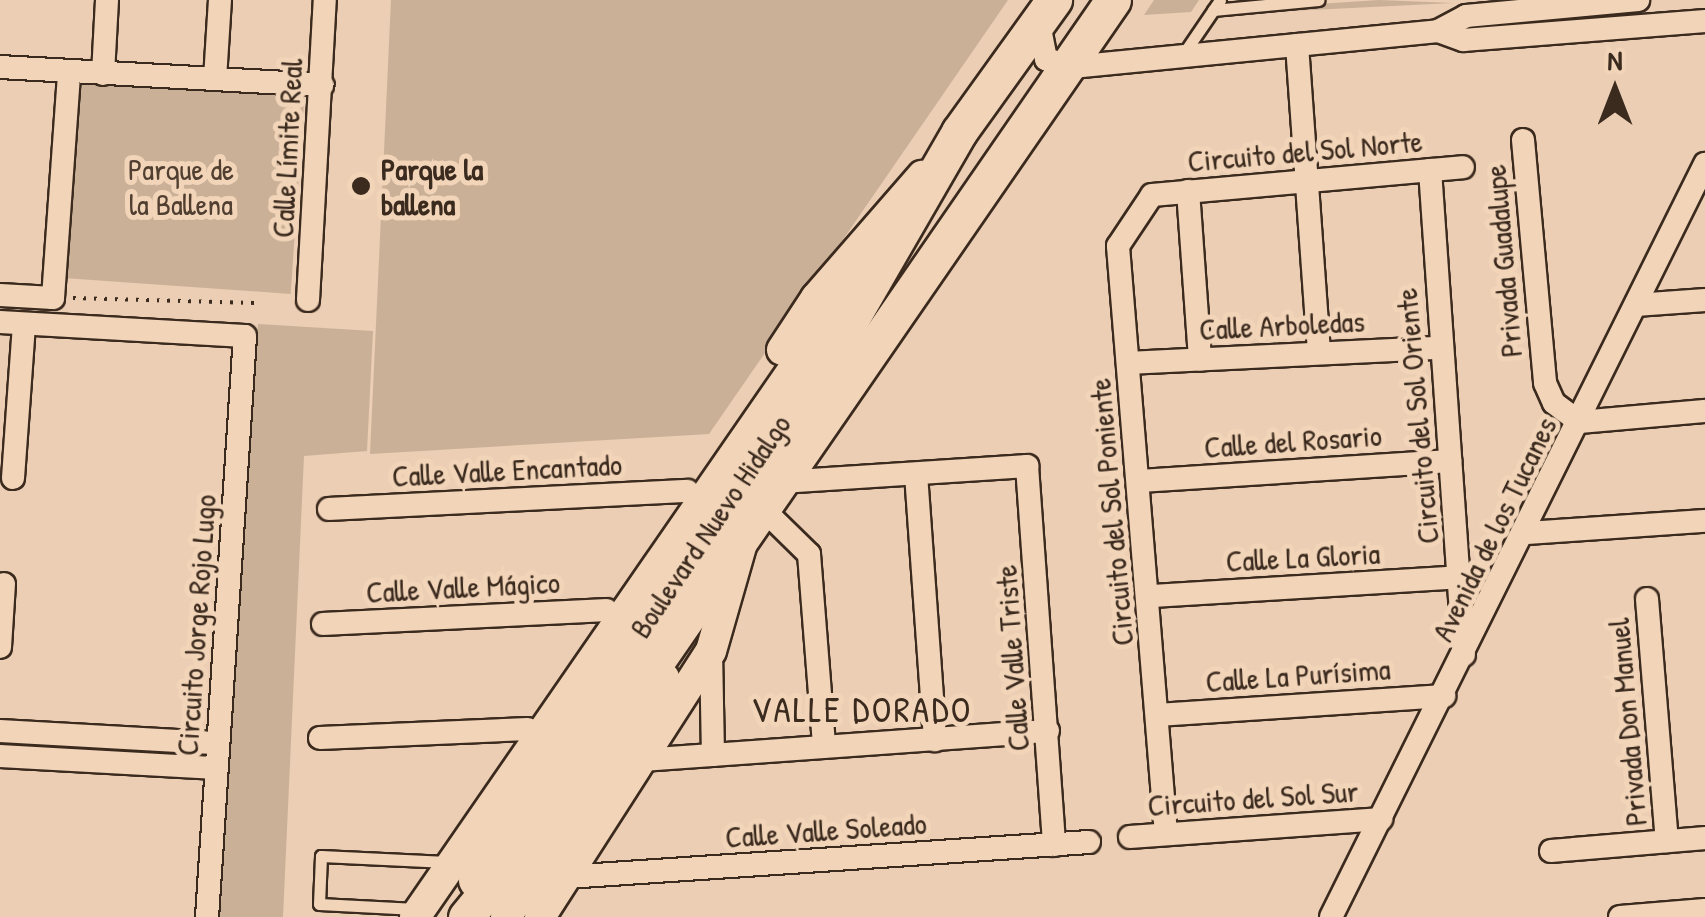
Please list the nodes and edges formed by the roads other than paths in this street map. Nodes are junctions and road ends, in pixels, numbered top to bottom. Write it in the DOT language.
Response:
graph roads {
  1 [pos="107,0"];
  2 [pos="220,0"];
  3 [pos="325,0"];
  4 [pos="1112,0"];
  5 [pos="1319,0"];
  6 [pos="1638,0"];
  7 [pos="1216,5"];
  8 [pos="1047,11"];
  9 [pos="1705,21"];
  10 [pos="1438,31"];
  11 [pos="1296,45"];
  12 [pos="1181,57"];
  13 [pos="0,67"];
  14 [pos="1072,67"];
  15 [pos="69,74"];
  16 [pos="103,74"];
  17 [pos="215,80"];
  18 [pos="322,85"];
  19 [pos="960,132"];
  20 [pos="1522,140"];
  21 [pos="1705,164"];
  22 [pos="1464,167"];
  23 [pos="1430,170"];
  24 [pos="1306,182"];
  25 [pos="1188,191"];
  26 [pos="1152,195"];
  27 [pos="0,295"];
  28 [pos="308,300"];
  29 [pos="1705,300"];
  30 [pos="1636,305"];
  31 [pos="0,322"];
  32 [pos="24,324"];
  33 [pos="1439,348"];
  34 [pos="1319,352"];
  35 [pos="1200,360"];
  36 [pos="1128,363"];
  37 [pos="1705,411"];
  38 [pos="1580,422"];
  39 [pos="1450,461"];
  40 [pos="916,474"];
  41 [pos="13,478"];
  42 [pos="1140,481"];
  43 [pos="688,491"];
  44 [pos="772,496"];
  45 [pos="329,509"];
  46 [pos="1705,521"];
  47 [pos="1527,532"];
  48 [pos="742,543"];
  49 [pos="1460,578"];
  50 [pos="4,584"];
  51 [pos="1151,596"];
  52 [pos="1647,599"];
  53 [pos="607,610"];
  54 [pos="322,624"];
  55 [pos="0,647"];
  56 [pos="710,650"];
  57 [pos="1464,657"];
  58 [pos="1444,696"];
  59 [pos="1157,716"];
  60 [pos="528,729"];
  61 [pos="0,731"];
  62 [pos="1048,731"];
  63 [pos="111,737"];
  64 [pos="320,738"];
  65 [pos="936,740"];
  66 [pos="218,743"];
  67 [pos="824,746"];
  68 [pos="714,755"];
  69 [pos="0,756"];
  70 [pos="642,760"];
  71 [pos="110,762"];
  72 [pos="216,768"];
  73 [pos="1381,819"];
  74 [pos="1166,834"];
  75 [pos="1130,838"];
  76 [pos="1705,838"];
  77 [pos="1667,841"];
  78 [pos="1089,842"];
  79 [pos="1054,845"];
  80 [pos="1551,852"];
  81 [pos="453,863"];
  82 [pos="566,876"];
  83 [pos="1705,910"];
  84 [pos="418,913"];
  85 [pos="206,917"];
  86 [pos="456,917"];
  87 [pos="466,917"];
  88 [pos="506,917"];
  89 [pos="540,917"];
  90 [pos="1331,917"];
  91 [pos="1620,917"];
  1 -- 16 [label="street"];
  2 -- 17 [label="street"];
  3 -- 18 [label="street, Calle Límite Real"];
  4 -- 14 [label="main road, Boulevard Nuevo Hidalgo"];
  5 -- 7 [label="lane"];
  6 -- 10 [label="street"];
  7 -- 12 [label="lane"];
  8 -- 14 [label="street"];
  8 -- 19 [label="main road, Boulevard Nuevo Hidalgo"];
  9 -- 10 [label="street"];
  10 -- 11 [label="street"];
  11 -- 12 [label="street"];
  11 -- 24 [label="street"];
  12 -- 14 [label="street"];
  13 -- 15 [label="street"];
  14 -- 44 [label="main road, Boulevard Nuevo Hidalgo"];
  15 -- 16 [label="street"];
  15 -- 27 [label="street"];
  16 -- 17 [label="street"];
  17 -- 18 [label="street"];
  18 -- 28 [label="street, Calle Límite Real"];
  19 -- 43 [label="main road, Boulevard Nuevo Hidalgo"];
  19 -- 81 [label="main road, Boulevard Nuevo Hidalgo"];
  19 -- 86 [label="main road, Boulevard Nuevo Hidalgo"];
  20 -- 38 [label="street, Privada Guadalupe"];
  21 -- 30 [label="street, Avenida de los Tucanes"];
  22 -- 23 [label="street, Circuito del Sol Norte"];
  23 -- 24 [label="street, Circuito del Sol Norte"];
  23 -- 33 [label="street, Circuito del Sol Oriente"];
  24 -- 25 [label="street, Circuito del Sol Norte"];
  24 -- 34 [label="street"];
  25 -- 26 [label="street, Circuito del Sol Norte"];
  25 -- 35 [label="street"];
  26 -- 36 [label="street, Circuito del Sol Poniente"];
  29 -- 30 [label="street"];
  30 -- 38 [label="street, Avenida de los Tucanes"];
  31 -- 32 [label="street"];
  32 -- 41 [label="street"];
  32 -- 66 [label="street, Circuito Jorge Rojo Lugo"];
  33 -- 34 [label="street, Calle Arboledas"];
  33 -- 39 [label="street, Circuito del Sol Oriente"];
  34 -- 35 [label="street, Calle Arboledas"];
  35 -- 36 [label="street, Calle Arboledas"];
  36 -- 42 [label="street, Circuito del Sol Poniente"];
  37 -- 38 [label="street"];
  38 -- 47 [label="street, Avenida de los Tucanes"];
  39 -- 42 [label="street, Calle del Rosario"];
  39 -- 49 [label="street, Circuito del Sol Oriente"];
  40 -- 44 [label="street"];
  40 -- 62 [label="street, Calle Valle Triste"];
  40 -- 65 [label="street"];
  42 -- 51 [label="street, Circuito del Sol Poniente"];
  43 -- 45 [label="street, Calle Valle Encantado"];
  43 -- 53 [label="main road, Boulevard Nuevo Hidalgo"];
  44 -- 48 [label="main road, Boulevard Nuevo Hidalgo"];
  44 -- 67 [label="street"];
  46 -- 47 [label="street"];
  47 -- 57 [label="street, Avenida de los Tucanes"];
  48 -- 56 [label="main road"];
  48 -- 87 [label="main road, Boulevard Nuevo Hidalgo"];
  48 -- 88 [label="main road, Boulevard Nuevo Hidalgo"];
  49 -- 51 [label="street, Calle La Gloria"];
  49 -- 57 [label="street, Circuito del Sol Oriente"];
  50 -- 55 [label="street"];
  51 -- 59 [label="street, Circuito del Sol Poniente"];
  52 -- 77 [label="street, Privada Don Manuel"];
  53 -- 54 [label="street, Calle Valle Mágico"];
  53 -- 60 [label="main road, Boulevard Nuevo Hidalgo"];
  56 -- 68 [label="street"];
  56 -- 70 [label="main road"];
  57 -- 58 [label="street, Avenida de los Tucanes"];
  58 -- 59 [label="street, Calle La Purísima"];
  58 -- 73 [label="street, Avenida de los Tucanes"];
  59 -- 74 [label="street, Circuito del Sol Poniente"];
  60 -- 64 [label="street"];
  60 -- 81 [label="main road, Boulevard Nuevo Hidalgo"];
  61 -- 63 [label="street"];
  62 -- 65 [label="street"];
  62 -- 79 [label="street, Calle Valle Triste"];
  63 -- 66 [label="street"];
  63 -- 71 [label="street"];
  65 -- 67 [label="street"];
  66 -- 72 [label="street, Circuito Jorge Rojo Lugo"];
  67 -- 68 [label="street"];
  68 -- 70 [label="street"];
  69 -- 71 [label="street"];
  70 -- 82 [label="main road"];
  71 -- 72 [label="street"];
  72 -- 85 [label="street, Circuito Jorge Rojo Lugo"];
  73 -- 74 [label="street, Circuito del Sol Sur"];
  73 -- 90 [label="street, Avenida de los Tucanes"];
  74 -- 75 [label="street, Circuito del Sol Sur"];
  76 -- 77 [label="street"];
  77 -- 80 [label="street"];
  78 -- 79 [label="street, Calle Valle Soleado"];
  79 -- 82 [label="street, Calle Valle Soleado"];
  81 -- 84 [label="main road, Boulevard Nuevo Hidalgo"];
  81 -- 84 [label="lane"];
  82 -- 89 [label="main road"];
  83 -- 91 [label="street"];
}
